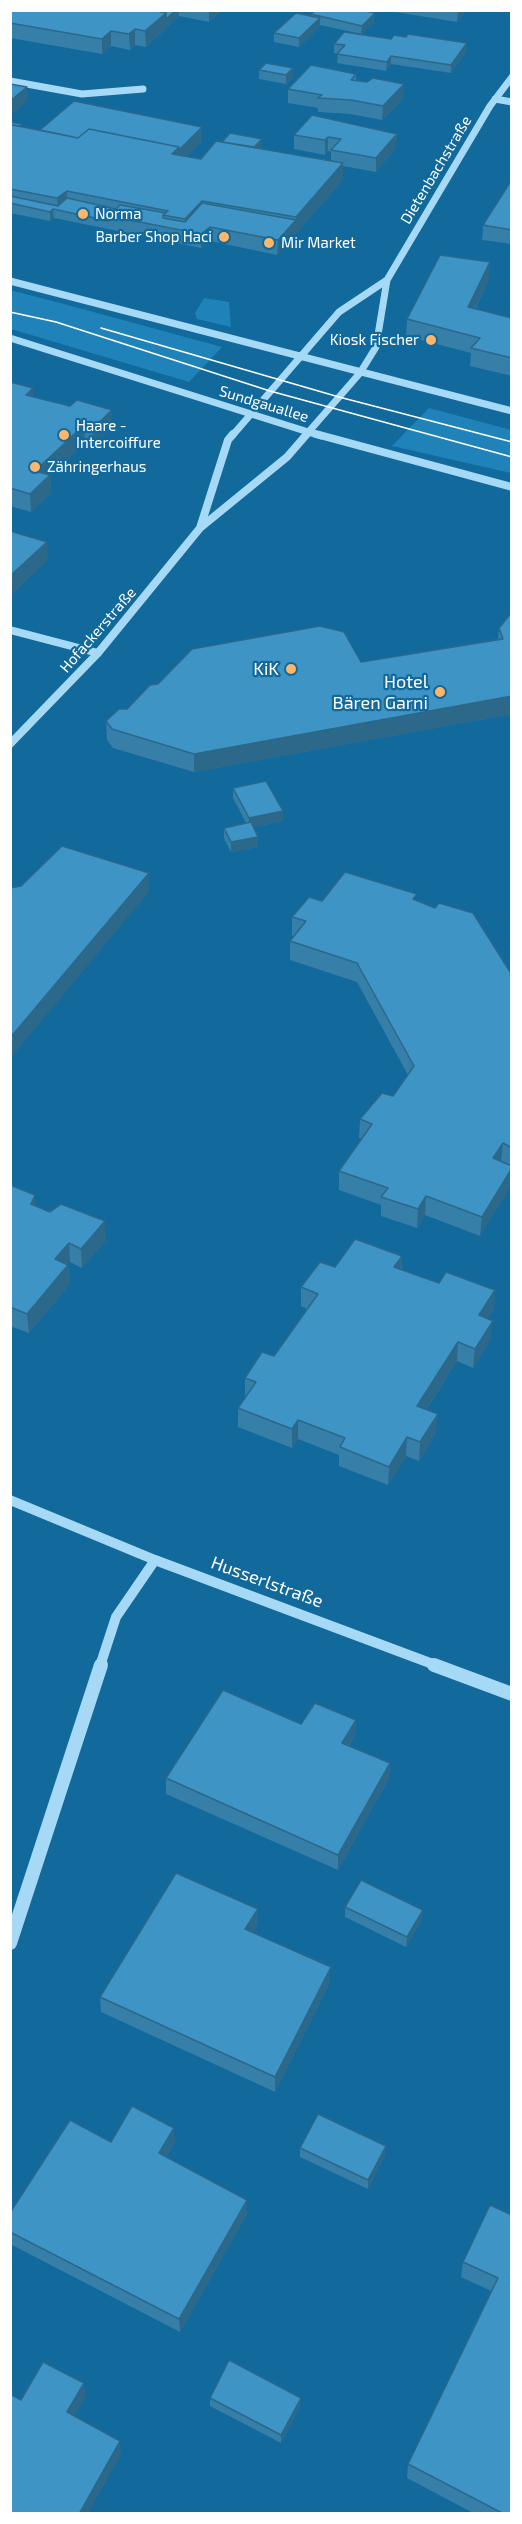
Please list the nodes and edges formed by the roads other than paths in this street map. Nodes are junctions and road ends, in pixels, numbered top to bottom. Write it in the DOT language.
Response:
graph roads {
  1 [pos="512,77"];
  2 [pos="10,81"];
  3 [pos="143,89"];
  4 [pos="495,99"];
  5 [pos="512,102"];
  6 [pos="387,279"];
  7 [pos="10,281"];
  8 [pos="10,338"];
  9 [pos="300,358"];
  10 [pos="360,373"];
  11 [pos="270,391"];
  12 [pos="328,408"];
  13 [pos="512,411"];
  14 [pos="250,412"];
  15 [pos="307,431"];
  16 [pos="512,488"];
  17 [pos="200,528"];
  18 [pos="10,630"];
  19 [pos="98,653"];
  20 [pos="10,744"];
  21 [pos="10,1500"];
  22 [pos="155,1560"];
  23 [pos="512,1694"];
  24 [pos="10,1942"];
  1 -- 4 [label="street, Dietenbachstraße"];
  2 -- 3 [label="street"];
  4 -- 5 [label="street"];
  4 -- 6 [label="street, Dietenbachstraße"];
  6 -- 9 [label="street, Dietenbachstraße"];
  6 -- 10 [label="street, Dietenbachstraße"];
  7 -- 9 [label="street"];
  8 -- 14 [label="street, Sundgauallee"];
  9 -- 10 [label="street"];
  9 -- 11 [label="street, Dietenbachstraße"];
  10 -- 12 [label="street, Dietenbachstraße"];
  10 -- 13 [label="street"];
  11 -- 14 [label="street, Hofackerstraße"];
  12 -- 15 [label="street, Hofackerstraße"];
  14 -- 15 [label="street, Sundgauallee"];
  14 -- 17 [label="street, Hofackerstraße"];
  15 -- 16 [label="street, Sundgauallee"];
  15 -- 17 [label="street, Hofackerstraße"];
  17 -- 19 [label="street, Hofackerstraße"];
  18 -- 19 [label="street"];
  19 -- 20 [label="street, Hofackerstraße"];
  21 -- 22 [label="street, Husserlstraße"];
  22 -- 23 [label="street, Husserlstraße"];
  22 -- 24 [label="street"];
}
